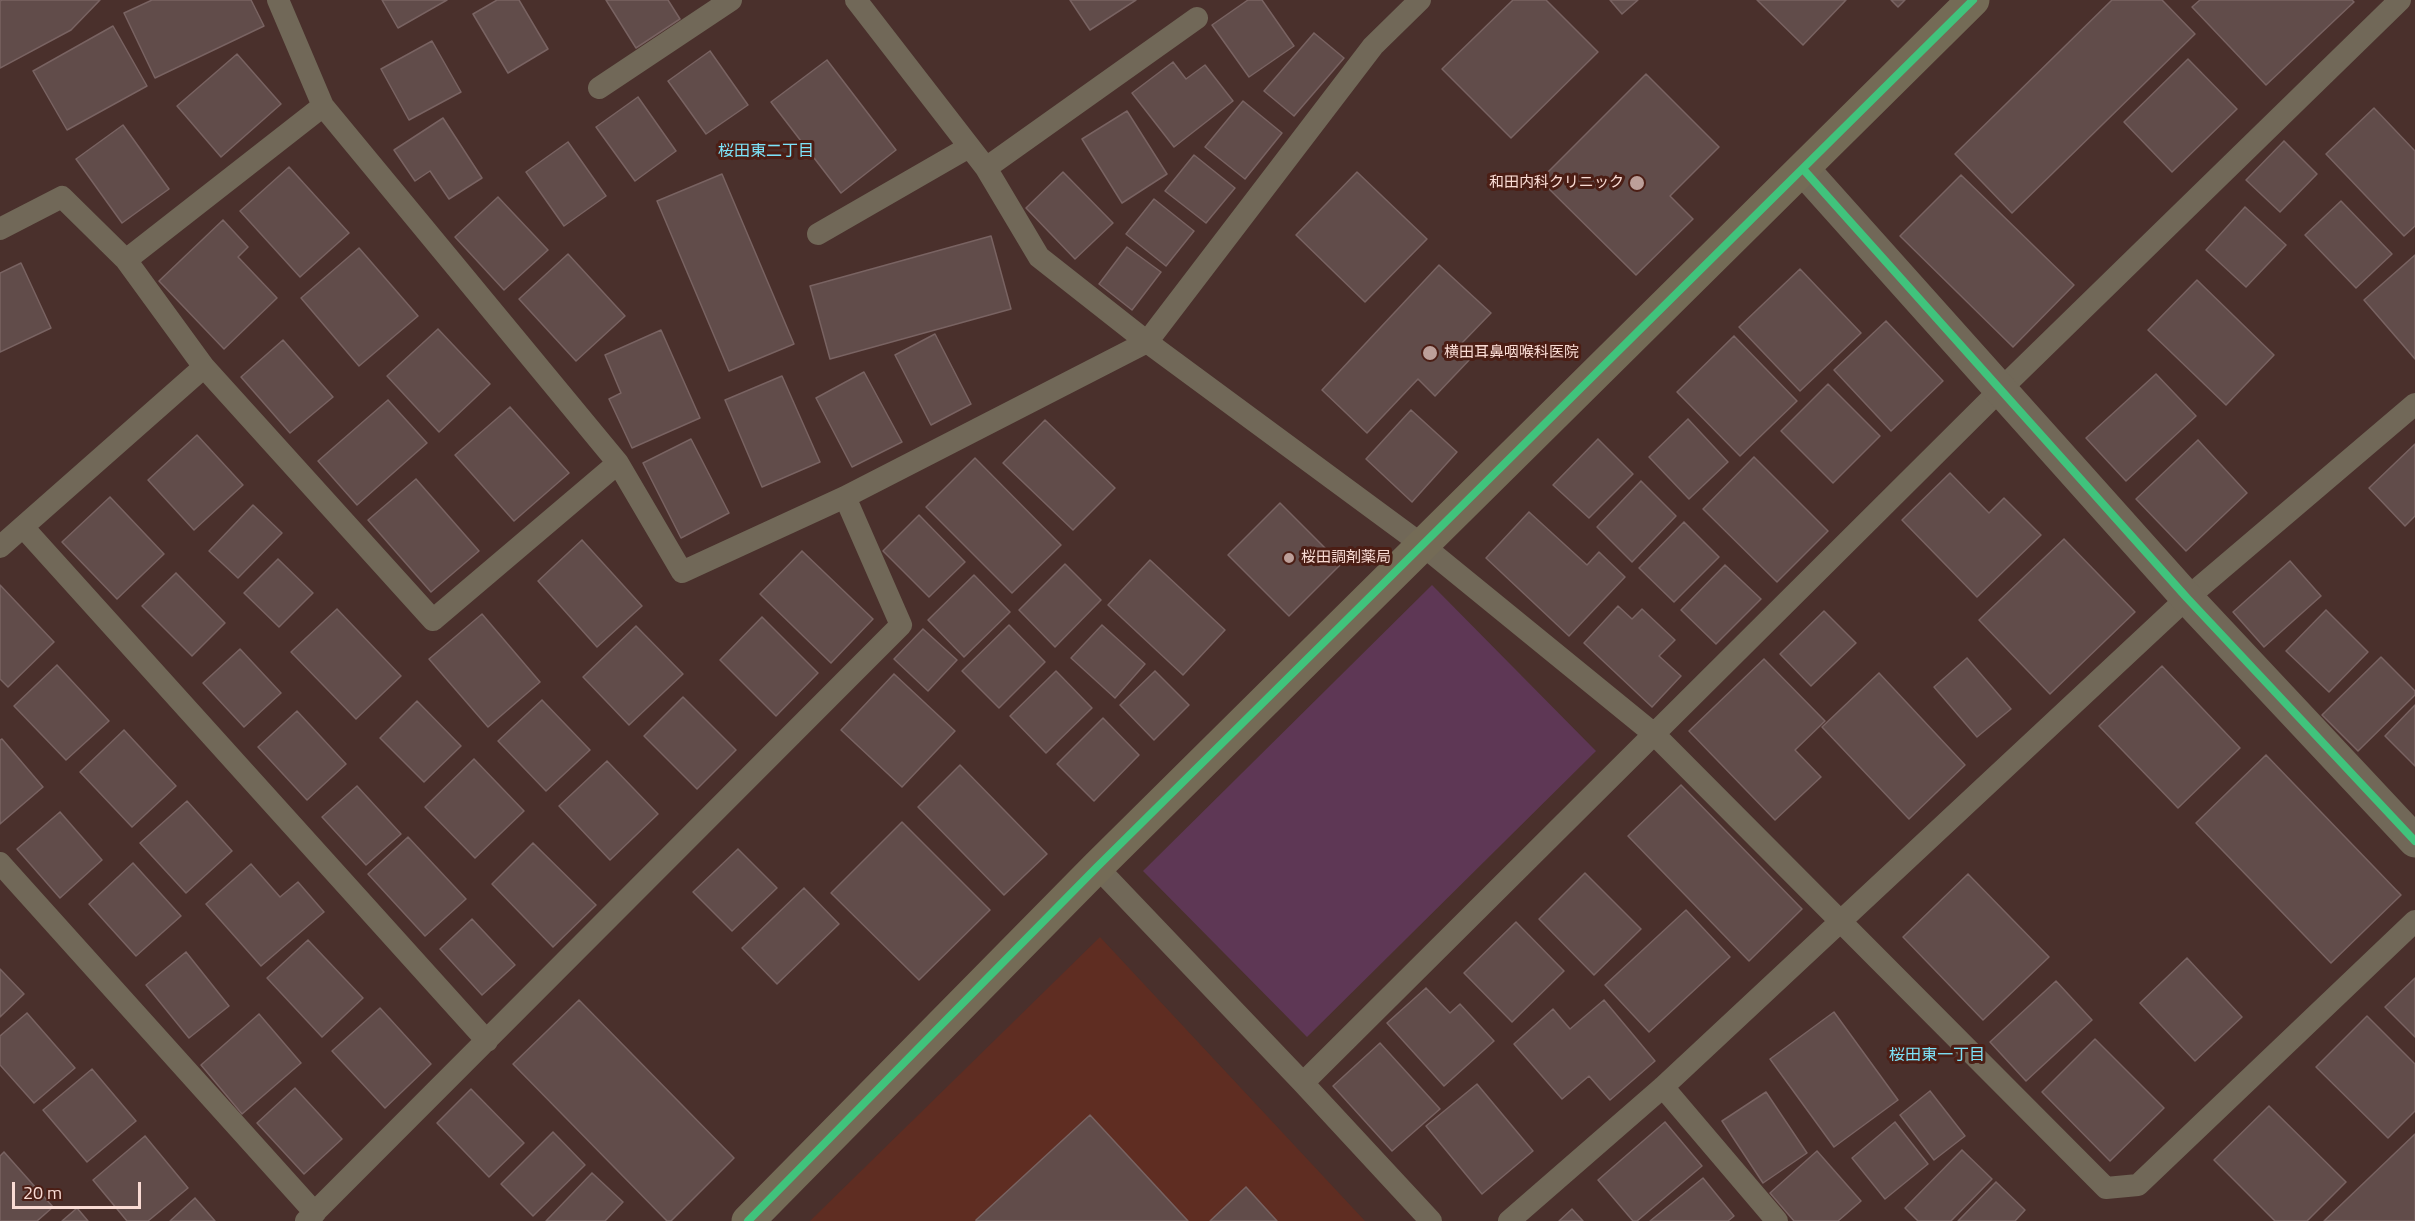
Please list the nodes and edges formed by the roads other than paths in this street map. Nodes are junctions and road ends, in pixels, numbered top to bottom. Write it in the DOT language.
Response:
graph roads {
  1 [pos="278,0"];
  2 [pos="731,0"];
  3 [pos="856,0"];
  4 [pos="1419,0"];
  5 [pos="1973,0"];
  6 [pos="2400,0"];
  7 [pos="1197,18"];
  8 [pos="599,88"];
  9 [pos="323,106"];
  10 [pos="969,147"];
  11 [pos="986,168"];
  12 [pos="1803,169"];
  13 [pos="0,229"];
  14 [pos="818,234"];
  15 [pos="126,260"];
  16 [pos="1147,342"];
  17 [pos="204,367"];
  18 [pos="2000,390"];
  19 [pos="2415,404"];
  20 [pos="618,463"];
  21 [pos="845,496"];
  22 [pos="23,527"];
  23 [pos="1421,544"];
  24 [pos="0,547"];
  25 [pos="2187,598"];
  26 [pos="1654,734"];
  27 [pos="2415,841"];
  28 [pos="0,863"];
  29 [pos="1097,867"];
  30 [pos="2415,921"];
  31 [pos="1842,922"];
  32 [pos="488,1041"];
  33 [pos="1303,1083"];
  34 [pos="1664,1087"];
  35 [pos="310,1217"];
  36 [pos="748,1221"];
  37 [pos="1431,1221"];
  38 [pos="1509,1221"];
  39 [pos="1777,1221"];
  1 -- 9 [label="lane"];
  2 -- 8 [label="lane"];
  3 -- 10 [label="lane"];
  4 -- 16 [label="lane"];
  5 -- 12 [label="street"];
  6 -- 18 [label="lane"];
  7 -- 11 [label="lane"];
  9 -- 15 [label="lane"];
  9 -- 20 [label="lane"];
  10 -- 11 [label="lane"];
  10 -- 14 [label="lane"];
  11 -- 16 [label="lane"];
  12 -- 18 [label="street"];
  12 -- 23 [label="street"];
  13 -- 15 [label="lane"];
  15 -- 17 [label="lane"];
  16 -- 21 [label="lane"];
  16 -- 23 [label="lane"];
  17 -- 20 [label="lane"];
  17 -- 22 [label="lane"];
  18 -- 25 [label="street"];
  18 -- 26 [label="lane"];
  19 -- 25 [label="lane"];
  20 -- 21 [label="lane"];
  21 -- 32 [label="lane"];
  22 -- 24 [label="lane"];
  22 -- 32 [label="lane"];
  23 -- 26 [label="lane"];
  23 -- 29 [label="street"];
  25 -- 27 [label="street"];
  25 -- 31 [label="lane"];
  26 -- 31 [label="lane"];
  26 -- 33 [label="lane"];
  28 -- 35 [label="lane"];
  29 -- 33 [label="lane"];
  29 -- 36 [label="street"];
  30 -- 31 [label="lane"];
  31 -- 34 [label="lane"];
  32 -- 35 [label="lane"];
  33 -- 37 [label="lane"];
  34 -- 38 [label="lane"];
  34 -- 39 [label="lane"];
}
